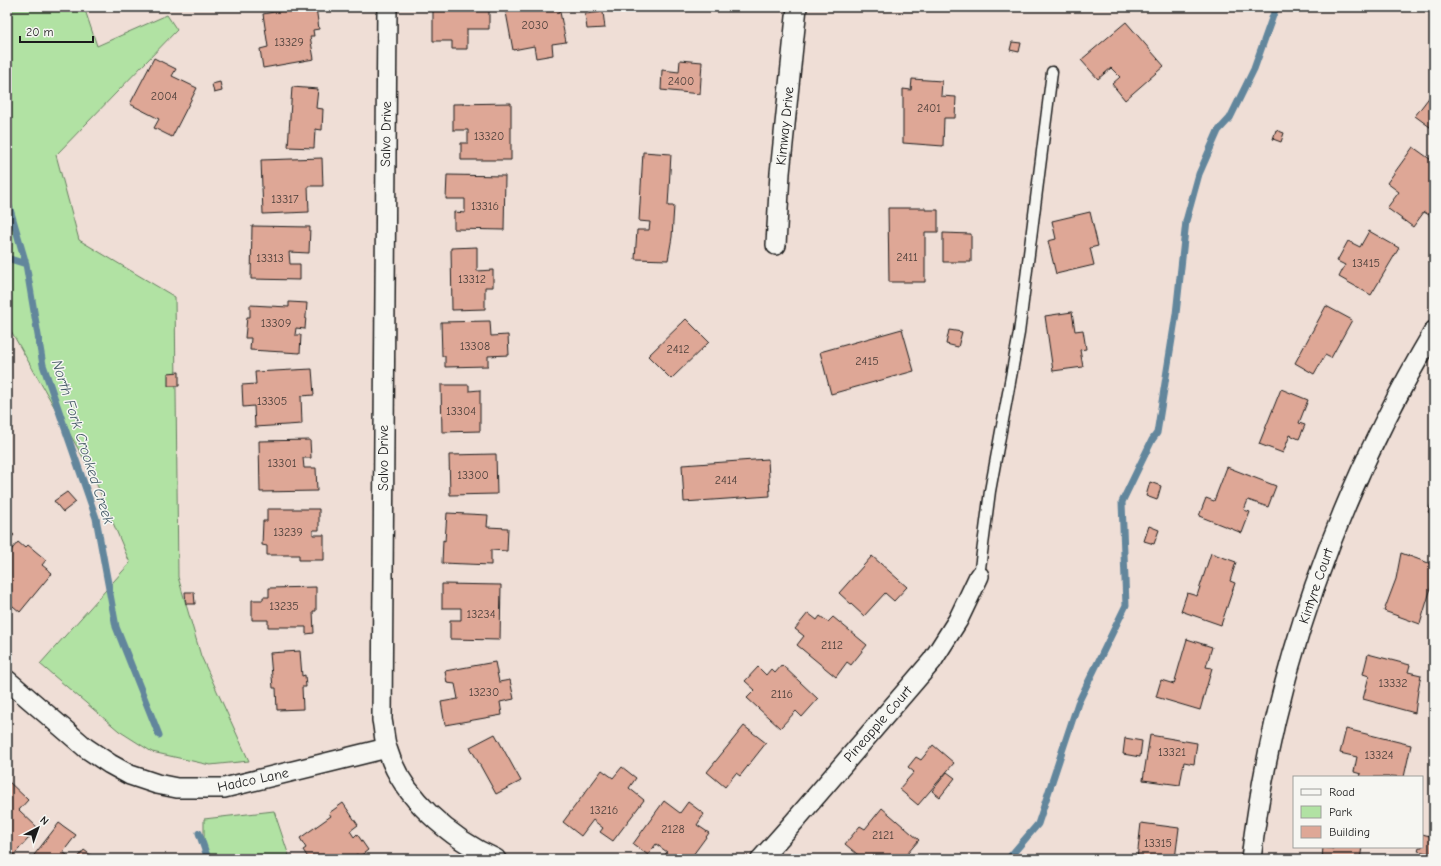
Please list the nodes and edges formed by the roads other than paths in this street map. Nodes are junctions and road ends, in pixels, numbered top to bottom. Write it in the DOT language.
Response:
graph roads {
  1 [pos="387,7"];
  2 [pos="798,7"];
  3 [pos="1052,72"];
  4 [pos="776,246"];
  5 [pos="1434,332"];
  6 [pos="979,576"];
  7 [pos="7,680"];
  8 [pos="387,748"];
  9 [pos="496,859"];
  10 [pos="761,859"];
  11 [pos="1251,859"];
  1 -- 8 [label="street, Salvo Drive"];
  2 -- 4 [label="street, Kimway Drive"];
  3 -- 6 [label="lane"];
  5 -- 11 [label="street, Kintyre Court"];
  6 -- 10 [label="street, Pineapple Court"];
  7 -- 8 [label="street, Hadco Lane"];
  8 -- 9 [label="street, Salvo Drive"];
}
